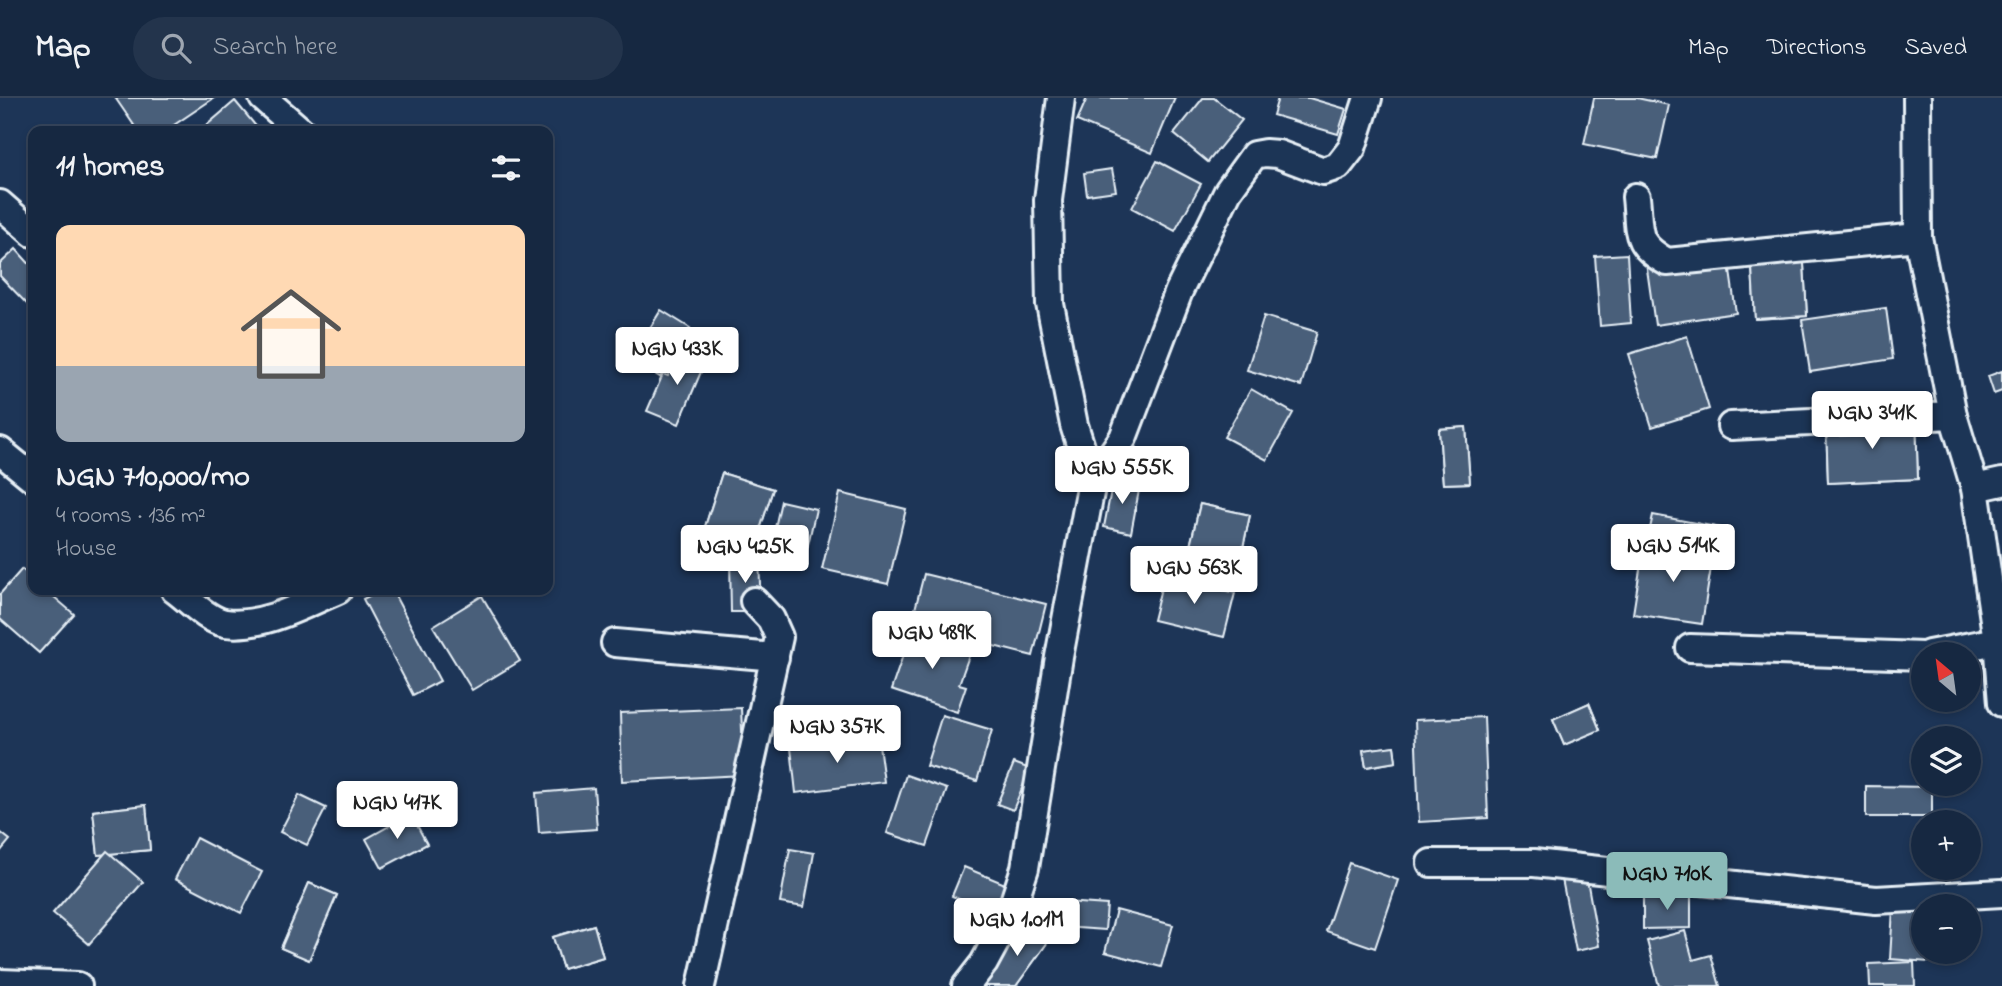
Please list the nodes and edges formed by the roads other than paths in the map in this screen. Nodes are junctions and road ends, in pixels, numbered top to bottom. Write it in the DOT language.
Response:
graph roads {
  1 [pos="263,98"];
  2 [pos="1061,98"];
  3 [pos="1368,98"];
  4 [pos="1917,98"];
  5 [pos="295,126"];
  6 [pos="1636,197"];
  7 [pos="0,204"];
  8 [pos="28,229"];
  9 [pos="1918,237"];
  10 [pos="1953,415"];
  11 [pos="1731,426"];
  12 [pos="0,451"];
  13 [pos="28,474"];
  14 [pos="1092,482"];
  15 [pos="2002,482"];
  16 [pos="1975,488"];
  17 [pos="181,595"];
  18 [pos="326,595"];
  19 [pos="754,601"];
  20 [pos="1997,641"];
  21 [pos="615,643"];
  22 [pos="1981,644"];
  23 [pos="1690,648"];
  24 [pos="1911,656"];
  25 [pos="775,657"];
  26 [pos="2001,671"];
  27 [pos="2002,703"];
  28 [pos="1431,863"];
  29 [pos="2002,893"];
  30 [pos="0,983"];
  31 [pos="78,986"];
  32 [pos="701,986"];
  33 [pos="967,986"];
  1 -- 5 [label="street"];
  2 -- 14 [label="street"];
  3 -- 14 [label="street"];
  4 -- 9 [label="street"];
  6 -- 9 [label="street"];
  7 -- 8 [label="street"];
  9 -- 10 [label="street"];
  10 -- 11 [label="street"];
  10 -- 16 [label="street"];
  12 -- 13 [label="street"];
  14 -- 33 [label="street"];
  15 -- 16 [label="street"];
  16 -- 20 [label="street"];
  17 -- 18 [label="street"];
  19 -- 25 [label="street"];
  20 -- 22 [label="street"];
  20 -- 26 [label="street"];
  21 -- 25 [label="street"];
  23 -- 24 [label="street"];
  25 -- 32 [label="street"];
  26 -- 27 [label="street"];
  28 -- 29 [label="street"];
  30 -- 31 [label="street"];
}
